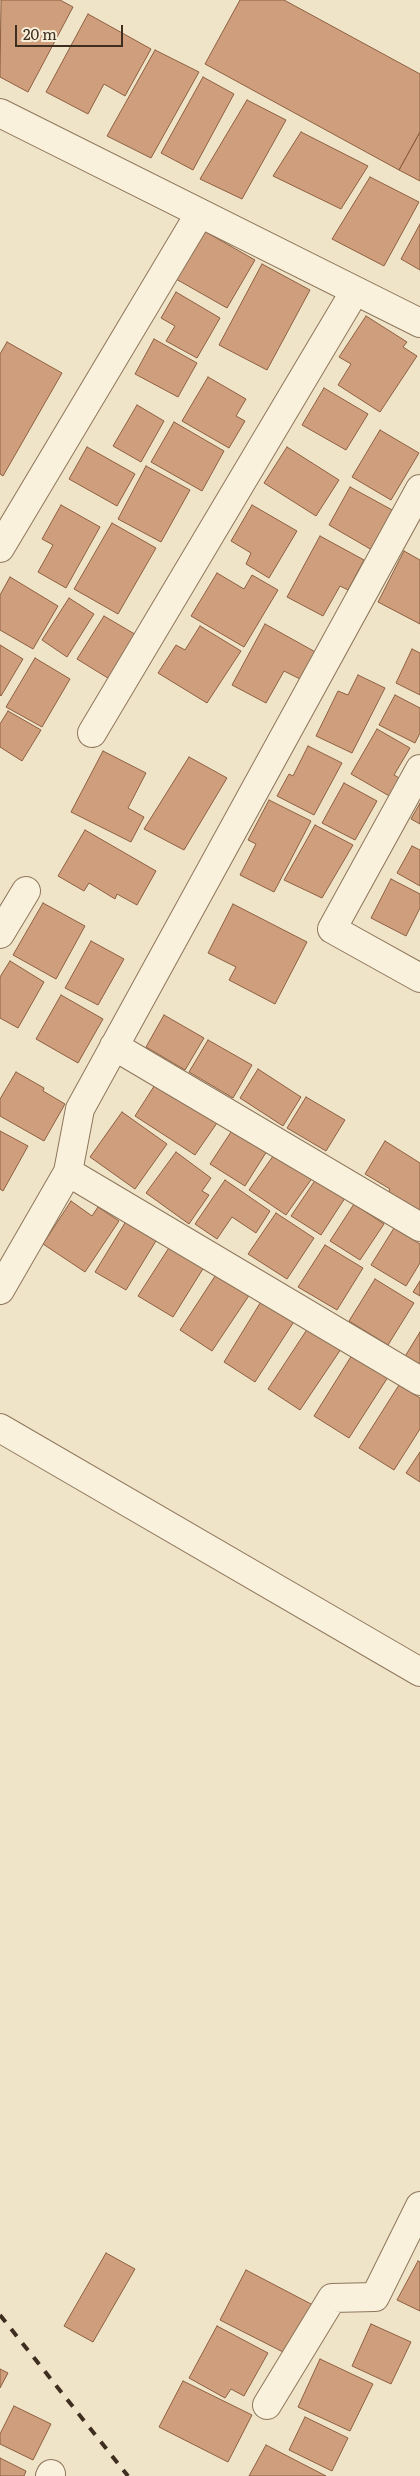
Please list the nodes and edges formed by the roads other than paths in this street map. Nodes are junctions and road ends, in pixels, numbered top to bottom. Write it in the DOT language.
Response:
graph roads {
  1 [pos="0,113"];
  2 [pos="200,213"];
  3 [pos="355,291"];
  4 [pos="420,323"];
  5 [pos="420,489"];
  6 [pos="0,548"];
  7 [pos="92,732"];
  8 [pos="420,769"];
  9 [pos="26,891"];
  10 [pos="0,934"];
  11 [pos="420,978"];
  12 [pos="114,1046"];
  13 [pos="68,1172"];
  14 [pos="420,1227"];
  15 [pos="0,1290"];
  16 [pos="420,1382"];
  17 [pos="0,1428"];
  18 [pos="420,1672"];
  19 [pos="420,2206"];
  20 [pos="267,2404"];
  1 -- 2 [label="street"];
  2 -- 3 [label="street"];
  2 -- 6 [label="street"];
  3 -- 4 [label="street"];
  3 -- 7 [label="street"];
  5 -- 12 [label="street"];
  8 -- 11 [label="street"];
  9 -- 10 [label="street"];
  12 -- 13 [label="street"];
  12 -- 14 [label="street"];
  13 -- 15 [label="street"];
  13 -- 16 [label="street"];
  17 -- 18 [label="street"];
  19 -- 20 [label="street"];
}
